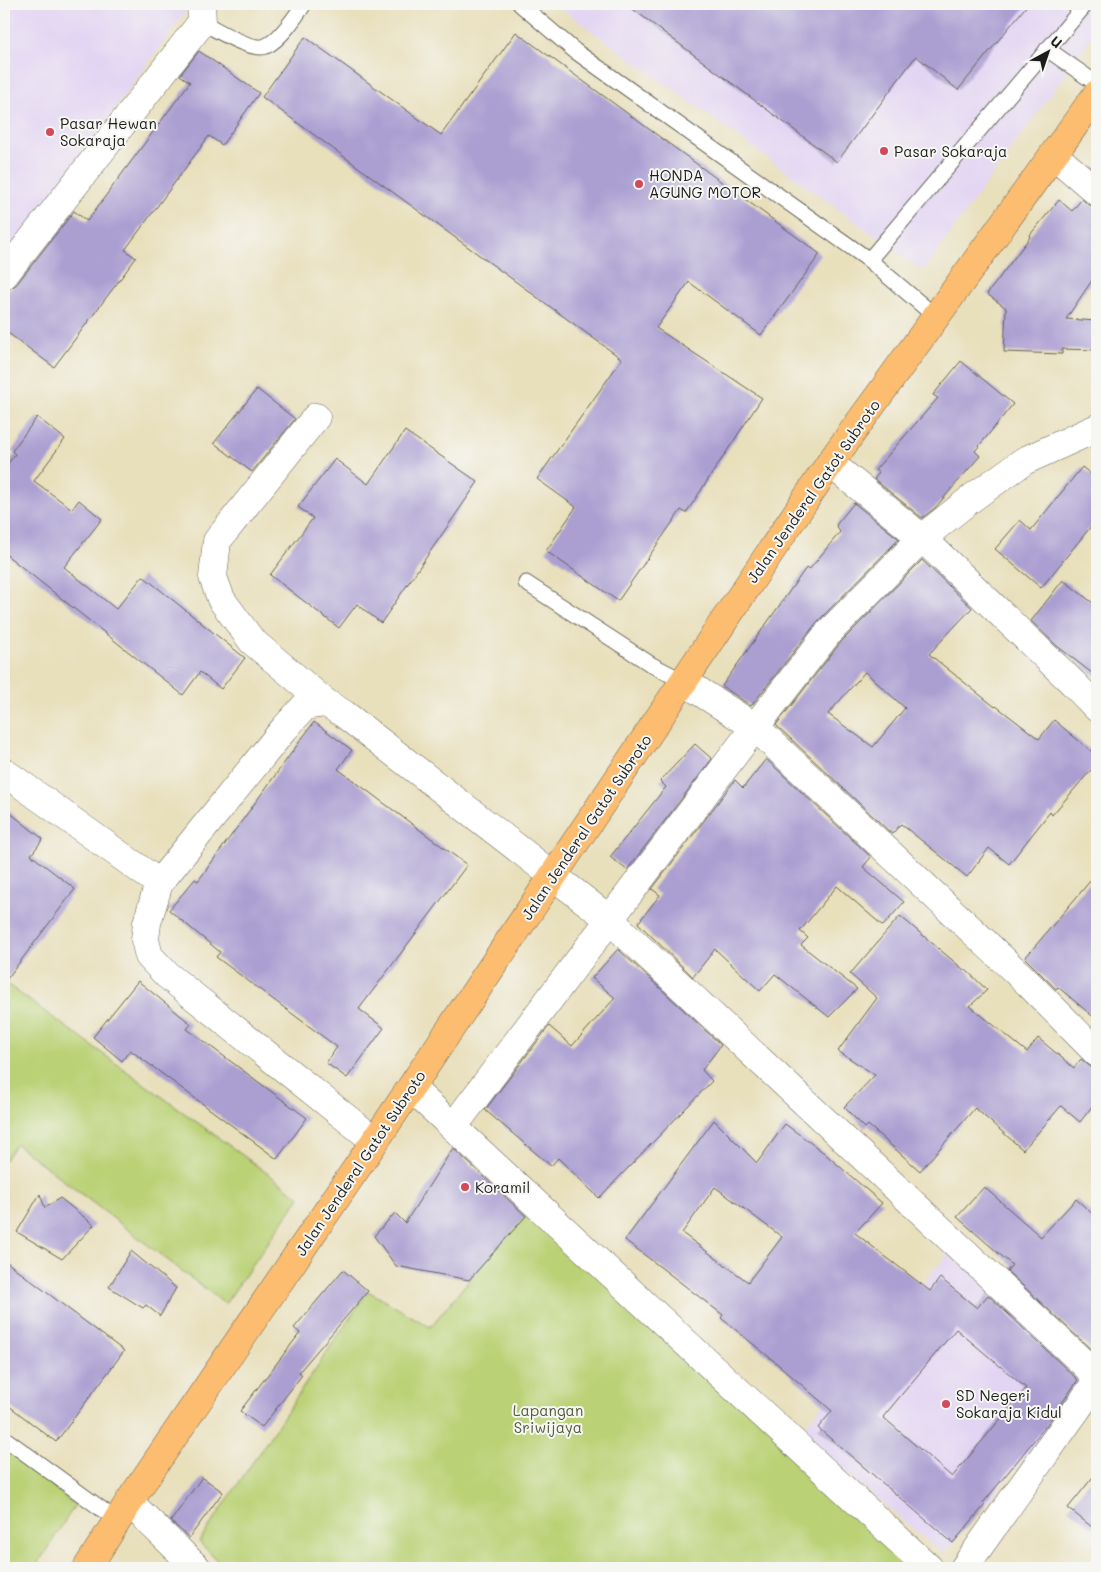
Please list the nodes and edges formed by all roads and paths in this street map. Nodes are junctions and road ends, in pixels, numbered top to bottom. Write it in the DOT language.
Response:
graph roads {
  1 [pos="304,4"];
  2 [pos="1086,4"];
  3 [pos="526,5"];
  4 [pos="201,13"];
  5 [pos="1047,49"];
  6 [pos="1097,84"];
  7 [pos="1097,94"];
  8 [pos="1054,156"];
  9 [pos="1097,192"];
  10 [pos="869,260"];
  11 [pos="4,275"];
  12 [pos="936,317"];
  13 [pos="316,417"];
  14 [pos="1097,428"];
  15 [pos="830,464"];
  16 [pos="922,538"];
  17 [pos="526,583"];
  18 [pos="683,681"];
  19 [pos="326,704"];
  20 [pos="1097,708"];
  21 [pos="755,727"];
  22 [pos="4,772"];
  23 [pos="553,876"];
  24 [pos="159,882"];
  25 [pos="609,919"];
  26 [pos="1097,1053"];
  27 [pos="411,1088"];
  28 [pos="453,1127"];
  29 [pos="375,1141"];
  30 [pos="1097,1376"];
  31 [pos="1097,1381"];
  32 [pos="4,1438"];
  33 [pos="123,1512"];
  34 [pos="87,1568"];
  35 [pos="198,1568"];
  36 [pos="929,1568"];
  37 [pos="964,1568"];
  1 -- 4 [label="lane"];
  2 -- 5 [label="lane"];
  3 -- 10 [label="lane"];
  4 -- 11 [label="street"];
  5 -- 6 [label="lane"];
  5 -- 10 [label="lane"];
  7 -- 8 [label="highway, Jalan Jenderal Gatot Subroto"];
  8 -- 9 [label="street"];
  8 -- 12 [label="highway, Jalan Jenderal Gatot Subroto"];
  10 -- 12 [label="lane"];
  12 -- 15 [label="highway, Jalan Jenderal Gatot Subroto"];
  13 -- 19 [label="street"];
  14 -- 16 [label="street"];
  15 -- 16 [label="street"];
  15 -- 18 [label="highway, Jalan Jenderal Gatot Subroto"];
  16 -- 20 [label="street"];
  16 -- 21 [label="street"];
  17 -- 18 [label="lane"];
  18 -- 21 [label="street"];
  18 -- 23 [label="highway, Jalan Jenderal Gatot Subroto"];
  19 -- 23 [label="street"];
  19 -- 24 [label="street"];
  21 -- 25 [label="street"];
  21 -- 26 [label="street"];
  22 -- 24 [label="street"];
  23 -- 25 [label="street"];
  23 -- 27 [label="highway, Jalan Jenderal Gatot Subroto"];
  24 -- 29 [label="street"];
  25 -- 28 [label="street"];
  25 -- 30 [label="street"];
  27 -- 28 [label="street"];
  27 -- 29 [label="highway, Jalan Jenderal Gatot Subroto"];
  28 -- 36 [label="street"];
  29 -- 33 [label="highway, Jalan Jenderal Gatot Subroto"];
  31 -- 37 [label="street"];
  32 -- 33 [label="lane"];
  33 -- 34 [label="highway, Jalan Jenderal Gatot Subroto"];
  33 -- 35 [label="street"];
}
